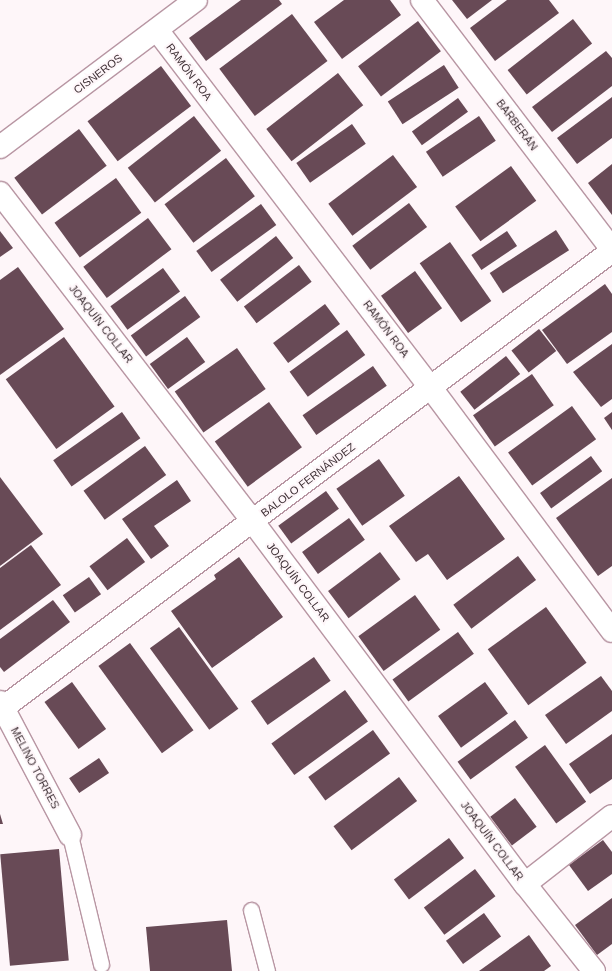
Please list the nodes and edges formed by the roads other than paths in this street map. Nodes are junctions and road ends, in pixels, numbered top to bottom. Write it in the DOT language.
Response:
graph roads {
  1 [pos="196,0"];
  2 [pos="422,0"];
  3 [pos="157,30"];
  4 [pos="0,147"];
  5 [pos="0,193"];
  6 [pos="612,250"];
  7 [pos="431,388"];
  8 [pos="253,522"];
  9 [pos="612,631"];
  10 [pos="1,707"];
  11 [pos="612,816"];
  12 [pos="70,835"];
  13 [pos="525,884"];
  14 [pos="251,910"];
  15 [pos="101,964"];
  16 [pos="267,971"];
  17 [pos="594,971"];
  1 -- 3 [label="street, CISNEROS"];
  2 -- 6 [label="street, BARBERÁN"];
  3 -- 4 [label="street, CISNEROS"];
  3 -- 7 [label="street, RAMÓN ROA"];
  5 -- 8 [label="street, JOAQUÍN COLLAR"];
  6 -- 7 [label="street, BALOLO FERNÁNDEZ"];
  7 -- 8 [label="street, BALOLO FERNÁNDEZ"];
  7 -- 9 [label="street, RAMÓN ROA"];
  8 -- 10 [label="street, BALOLO FERNÁNDEZ"];
  8 -- 13 [label="street, JOAQUÍN COLLAR"];
  10 -- 12 [label="street, MELINO TORRES"];
  11 -- 13 [label="street"];
  12 -- 15 [label="lane"];
  13 -- 17 [label="street, JOAQUÍN COLLAR"];
  14 -- 16 [label="lane"];
}
